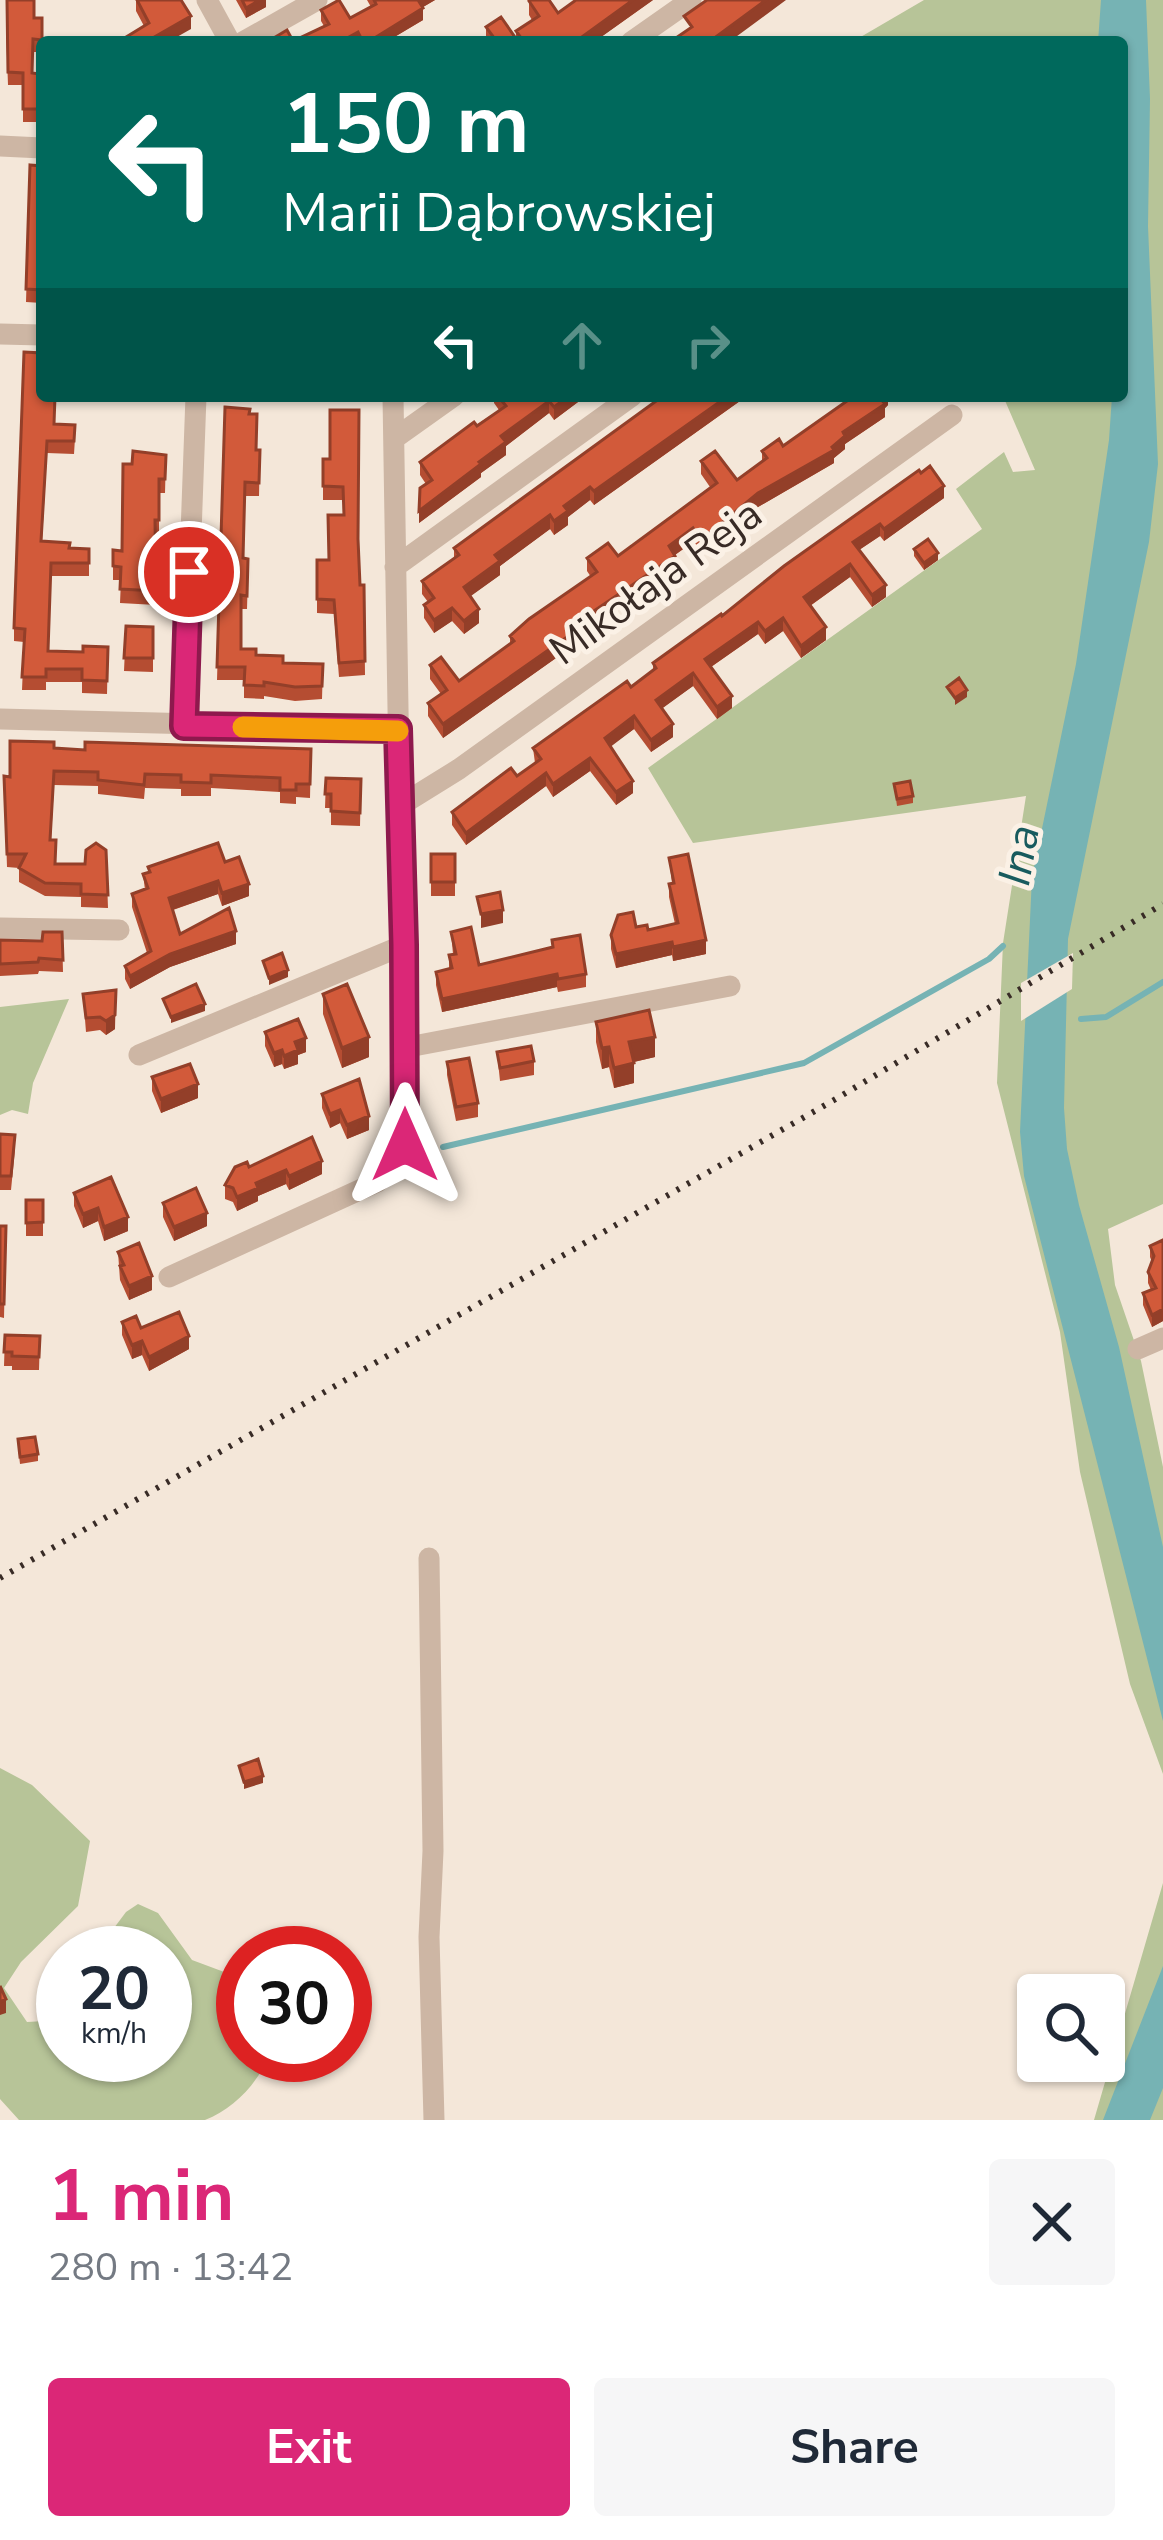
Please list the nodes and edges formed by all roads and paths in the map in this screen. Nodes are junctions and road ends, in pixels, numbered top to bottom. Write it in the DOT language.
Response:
graph roads {
  1 [pos="207,0"];
  2 [pos="317,0"];
  3 [pos="691,0"];
  4 [pos="227,36"];
  5 [pos="254,36"];
  6 [pos="640,36"];
  7 [pos="0,146"];
  8 [pos="36,148"];
  9 [pos="0,334"];
  10 [pos="36,335"];
  11 [pos="196,402"];
  12 [pos="393,402"];
  13 [pos="446,402"];
  14 [pos="624,402"];
  15 [pos="952,416"];
  16 [pos="395,438"];
  17 [pos="395,567"];
  18 [pos="0,719"];
  19 [pos="184,726"];
  20 [pos="398,729"];
  21 [pos="401,805"];
  22 [pos="0,928"];
  23 [pos="118,930"];
  24 [pos="404,945"];
  25 [pos="730,986"];
  26 [pos="403,1048"];
  27 [pos="139,1055"];
  28 [pos="169,1277"];
  29 [pos="1163,1338"];
  30 [pos="1138,1348"];
  31 [pos="429,1558"];
  32 [pos="434,2120"];
  1 -- 4 [label="street"];
  2 -- 5 [label="street"];
  3 -- 6 [label="street"];
  7 -- 8 [label="street"];
  9 -- 10 [label="street"];
  11 -- 19 [label="street"];
  12 -- 16 [label="street"];
  13 -- 16 [label="street"];
  14 -- 17 [label="street"];
  15 -- 21 [label="street, Mikołaja Reja"];
  16 -- 17 [label="street"];
  17 -- 20 [label="street"];
  18 -- 19 [label="street"];
  19 -- 20 [label="street"];
  20 -- 21 [label="street"];
  21 -- 24 [label="street"];
  22 -- 23 [label="street"];
  24 -- 26 [label="street"];
  24 -- 27 [label="street"];
  25 -- 26 [label="street"];
  26 -- 28 [label="street"];
  29 -- 30 [label="street"];
  31 -- 32 [label="street"];
}
